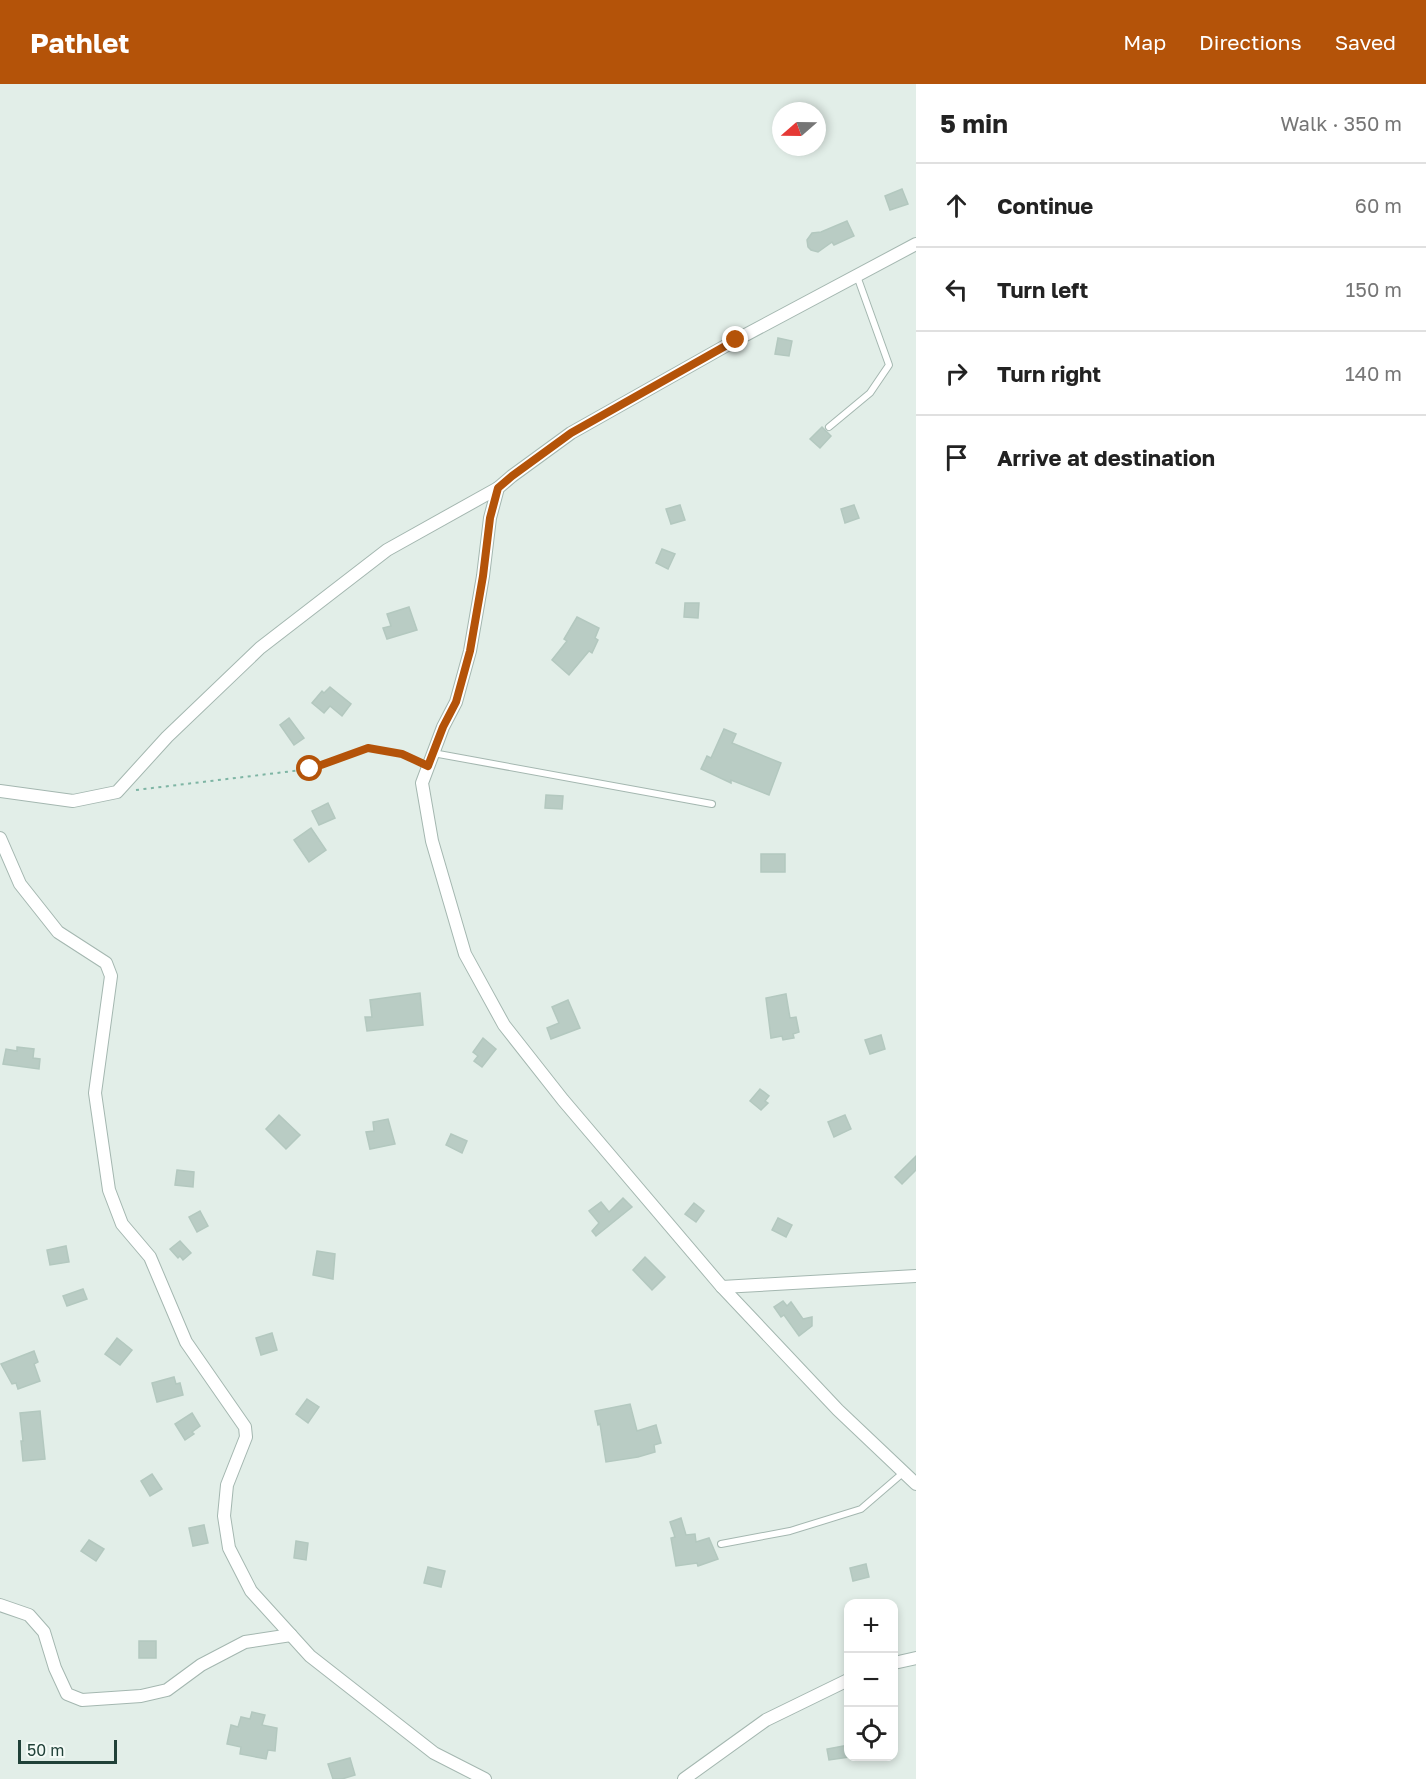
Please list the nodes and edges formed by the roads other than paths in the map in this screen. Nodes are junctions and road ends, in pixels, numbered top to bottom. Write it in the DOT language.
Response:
graph roads {
  1 [pos="916,244"];
  2 [pos="857,276"];
  3 [pos="829,427"];
  4 [pos="498,488"];
  5 [pos="433,753"];
  6 [pos="1,795"];
  7 [pos="712,804"];
  8 [pos="0,838"];
  9 [pos="916,1276"];
  10 [pos="722,1287"];
  11 [pos="903,1472"];
  12 [pos="916,1484"];
  13 [pos="721,1544"];
  14 [pos="0,1605"];
  15 [pos="291,1635"];
  16 [pos="916,1658"];
  17 [pos="898,1662"];
  18 [pos="844,1682"];
  19 [pos="485,1779"];
  20 [pos="684,1779"];
  1 -- 2 [label="street"];
  2 -- 3 [label="lane"];
  2 -- 4 [label="street"];
  4 -- 5 [label="street"];
  4 -- 6 [label="street"];
  5 -- 7 [label="lane"];
  5 -- 10 [label="street"];
  8 -- 15 [label="street"];
  9 -- 10 [label="street"];
  10 -- 11 [label="street"];
  11 -- 12 [label="street"];
  11 -- 13 [label="lane"];
  14 -- 15 [label="street"];
  15 -- 19 [label="street"];
  16 -- 17 [label="street"];
  18 -- 20 [label="street"];
}
